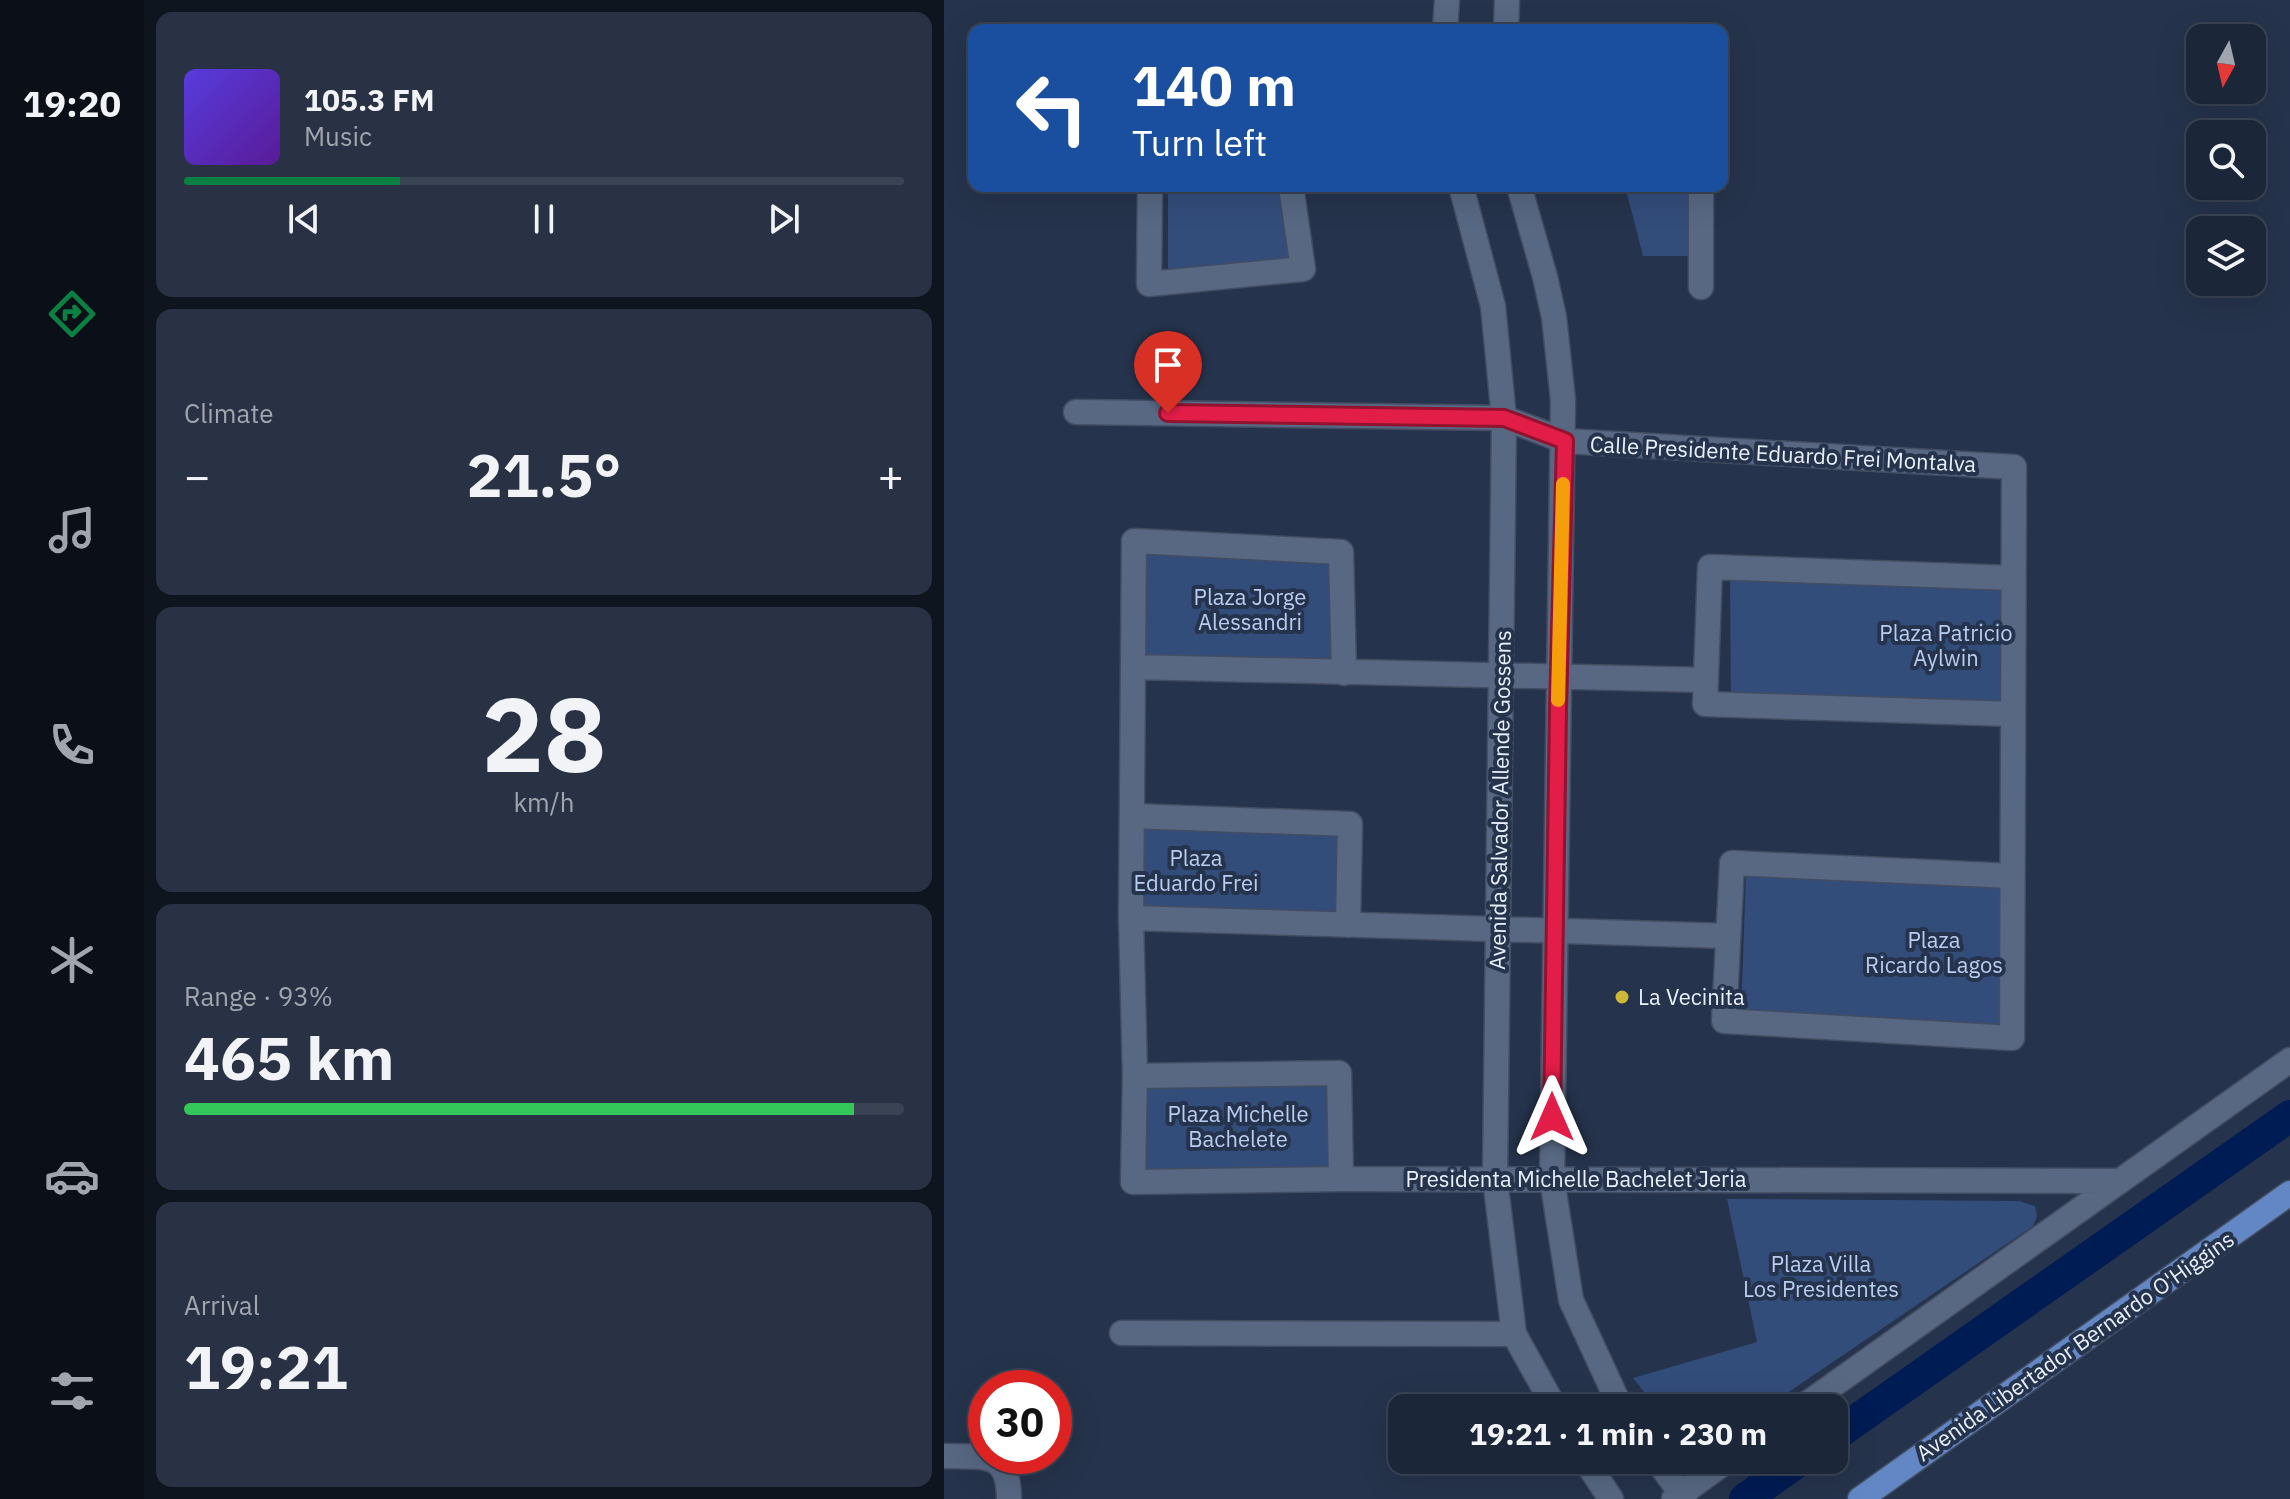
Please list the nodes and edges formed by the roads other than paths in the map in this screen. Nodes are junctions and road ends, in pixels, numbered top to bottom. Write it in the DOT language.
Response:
graph roads {
  1 [pos="1447,0"];
  2 [pos="1507,0"];
  3 [pos="1445,24"];
  4 [pos="1506,24"];
  5 [pos="1150,192"];
  6 [pos="1292,192"];
  7 [pos="1463,192"];
  8 [pos="1521,192"];
  9 [pos="1701,192"];
  10 [pos="1701,287"];
  11 [pos="1076,412"];
  12 [pos="1504,418"];
  13 [pos="1565,441"];
  14 [pos="2013,578"];
  15 [pos="1133,667"];
  16 [pos="1344,673"];
  17 [pos="1501,675"];
  18 [pos="1558,677"];
  19 [pos="1706,680"];
  20 [pos="2013,714"];
  21 [pos="1132,816"];
  22 [pos="2012,876"];
  23 [pos="1131,918"];
  24 [pos="1348,925"];
  25 [pos="1499,930"];
  26 [pos="1554,931"];
  27 [pos="1728,936"];
  28 [pos="2290,1060"];
  29 [pos="1135,1076"];
  30 [pos="1341,1179"];
  31 [pos="1495,1179"];
  32 [pos="1552,1179"];
  33 [pos="2119,1181"];
  34 [pos="2290,1193"];
  35 [pos="1122,1333"];
  36 [pos="1514,1334"];
  37 [pos="1547,1394"];
  38 [pos="1615,1394"];
  39 [pos="1821,1394"];
  40 [pos="944,1456"];
  41 [pos="1594,1474"];
  42 [pos="1666,1474"];
  43 [pos="1710,1474"];
  44 [pos="1680,1497"];
  45 [pos="1009,1499"];
  46 [pos="1611,1499"];
  47 [pos="1860,1499"];
  1 -- 3 [label="street"];
  2 -- 4 [label="street"];
  5 -- 6 [label="street"];
  7 -- 12 [label="street, Avenida Salvador Allende Gossens"];
  8 -- 13 [label="street"];
  9 -- 10 [label="street"];
  11 -- 12 [label="street, Calle Presidente Eduardo Frei Montalva"];
  12 -- 13 [label="street, Calle Presidente Eduardo Frei Montalva"];
  12 -- 17 [label="street, Avenida Salvador Allende Gossens"];
  13 -- 14 [label="street, Calle Presidente Eduardo Frei Montalva"];
  13 -- 18 [label="street"];
  14 -- 19 [label="street"];
  14 -- 20 [label="street"];
  15 -- 16 [label="street"];
  15 -- 16 [label="street"];
  15 -- 21 [label="street"];
  16 -- 17 [label="street"];
  17 -- 18 [label="street"];
  17 -- 25 [label="street, Avenida Salvador Allende Gossens"];
  18 -- 19 [label="street"];
  18 -- 26 [label="street"];
  19 -- 20 [label="street"];
  20 -- 22 [label="street"];
  21 -- 23 [label="street"];
  21 -- 24 [label="street"];
  22 -- 27 [label="street"];
  22 -- 27 [label="street"];
  23 -- 24 [label="street"];
  23 -- 29 [label="street"];
  24 -- 25 [label="street"];
  25 -- 26 [label="street"];
  25 -- 31 [label="street, Avenida Salvador Allende Gossens"];
  26 -- 27 [label="street"];
  26 -- 32 [label="street"];
  28 -- 33 [label="street"];
  29 -- 30 [label="street"];
  29 -- 30 [label="street, Presidenta Michelle Bachelet Jeria"];
  30 -- 31 [label="street, Presidenta Michelle Bachelet Jeria"];
  31 -- 32 [label="street, Presidenta Michelle Bachelet Jeria"];
  31 -- 36 [label="street, Avenida Salvador Allende Gossens"];
  32 -- 33 [label="street, Presidenta Michelle Bachelet Jeria"];
  32 -- 38 [label="street"];
  33 -- 39 [label="street"];
  34 -- 47 [label="main road, Avenida Libertador Bernardo O'Higgins"];
  35 -- 36 [label="street"];
  36 -- 37 [label="street, Avenida Salvador Allende Gossens"];
  40 -- 45 [label="street"];
  41 -- 46 [label="street"];
  42 -- 44 [label="street"];
  43 -- 44 [label="street"];
}
